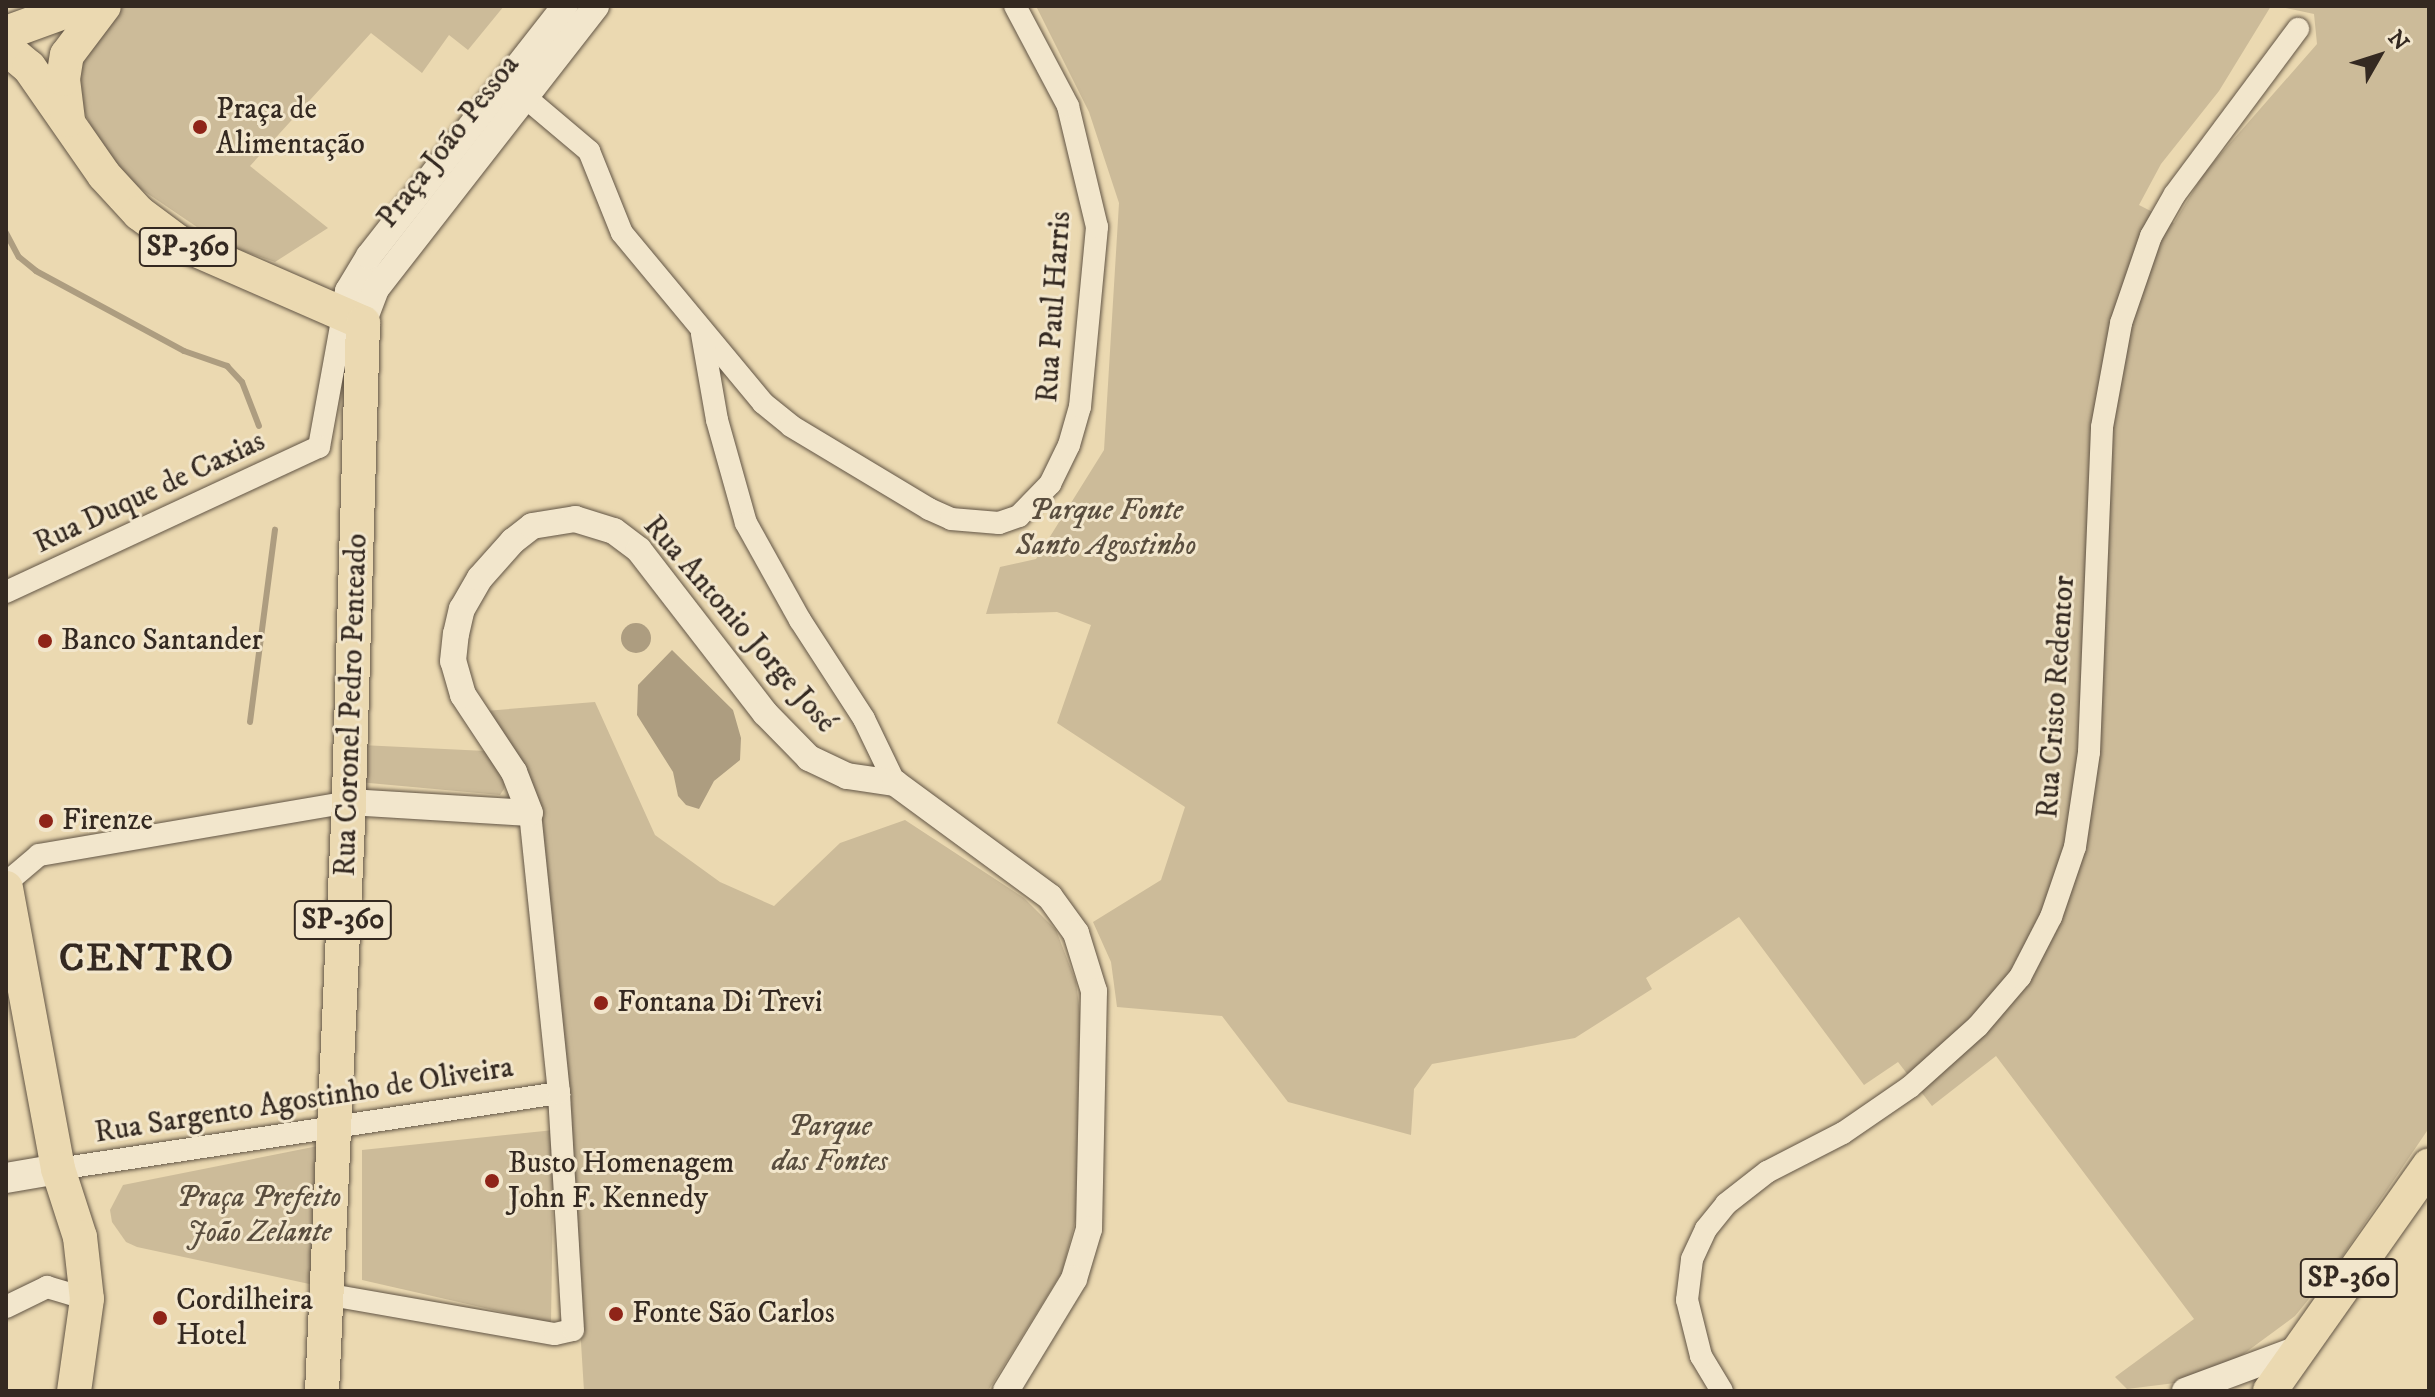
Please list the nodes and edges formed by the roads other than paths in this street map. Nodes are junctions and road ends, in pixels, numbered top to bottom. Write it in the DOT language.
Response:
graph roads {
  1 [pos="80,6"];
  2 [pos="104,6"];
  3 [pos="565,6"];
  4 [pos="596,6"];
  5 [pos="1015,6"];
  6 [pos="2298,29"];
  7 [pos="6,33"];
  8 [pos="6,48"];
  9 [pos="514,89"];
  10 [pos="69,128"];
  11 [pos="353,319"];
  12 [pos="702,333"];
  13 [pos="319,447"];
  14 [pos="360,450"];
  15 [pos="6,592"];
  16 [pos="895,783"];
  17 [pos="349,802"];
  18 [pos="530,813"];
  19 [pos="6,885"];
  20 [pos="15,985"];
  21 [pos="559,1093"];
  22 [pos="333,1125"];
  23 [pos="2429,1166"];
  24 [pos="58,1169"];
  25 [pos="6,1178"];
  26 [pos="325,1294"];
  27 [pos="87,1299"];
  28 [pos="6,1307"];
  29 [pos="2298,1349"];
  30 [pos="74,1391"];
  31 [pos="322,1391"];
  32 [pos="1006,1391"];
  33 [pos="1722,1391"];
  34 [pos="2185,1391"];
  35 [pos="2270,1391"];
  1 -- 7 [label="main road"];
  2 -- 10 [label="main road"];
  3 -- 9 [label="street, Praça João Pessoa"];
  4 -- 9 [label="street, Praça João Pessoa"];
  5 -- 12 [label="street, Rua Paul Harris"];
  6 -- 33 [label="street, Rua Cristo Redentor"];
  8 -- 10 [label="main road, SP-360"];
  9 -- 11 [label="street, Praça João Pessoa"];
  9 -- 12 [label="street"];
  10 -- 11 [label="main road, SP-360"];
  11 -- 13 [label="street"];
  11 -- 14 [label="main road, Rua Coronel Pedro Penteado / SP-360"];
  12 -- 16 [label="street"];
  13 -- 14 [label="street"];
  13 -- 15 [label="street, Rua Duque de Caxias"];
  14 -- 17 [label="main road, Rua Coronel Pedro Penteado / SP-360"];
  16 -- 18 [label="street, Rua Antonio Jorge José"];
  16 -- 32 [label="street, Rua Antonio Jorge José"];
  17 -- 18 [label="street"];
  17 -- 19 [label="street"];
  17 -- 22 [label="main road, Rua Coronel Pedro Penteado / SP-360"];
  18 -- 21 [label="street"];
  19 -- 20 [label="main road"];
  20 -- 24 [label="main road"];
  21 -- 22 [label="street, Rua Sargento Agostinho de Oliveira"];
  21 -- 26 [label="street"];
  22 -- 24 [label="street, Rua Sargento Agostinho de Oliveira"];
  22 -- 26 [label="main road, Rua Coronel Pedro Penteado / SP-360"];
  23 -- 29 [label="main road, SP-360"];
  24 -- 25 [label="main road"];
  24 -- 27 [label="main road"];
  26 -- 31 [label="main road, Rua Coronel Pedro Penteado / SP-360"];
  27 -- 28 [label="street"];
  27 -- 30 [label="main road"];
  29 -- 34 [label="street"];
  29 -- 35 [label="main road, SP-360"];
}
